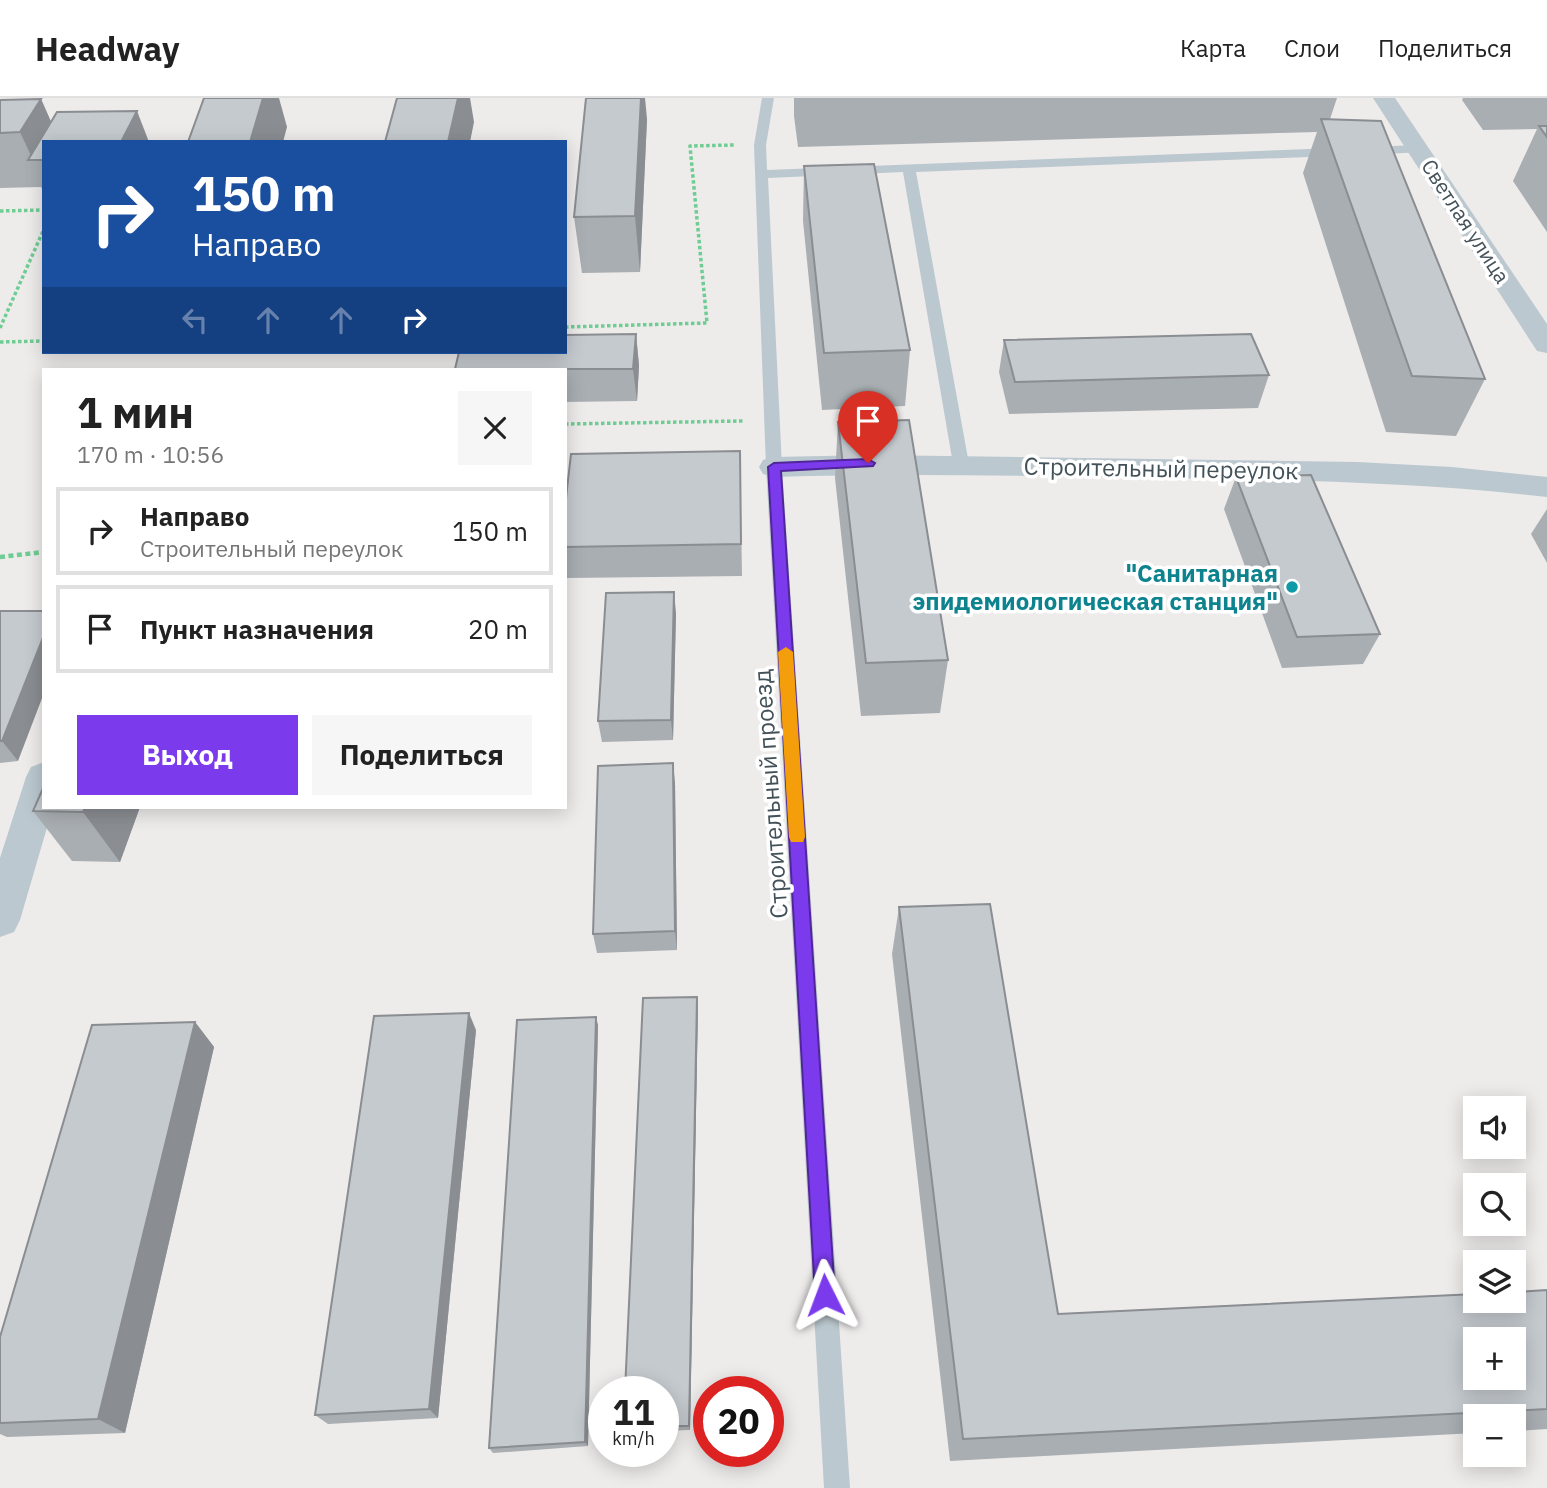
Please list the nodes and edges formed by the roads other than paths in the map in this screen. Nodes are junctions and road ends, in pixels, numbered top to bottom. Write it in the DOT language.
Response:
graph roads {
  1 [pos="768,98"];
  2 [pos="1384,98"];
  3 [pos="1418,149"];
  4 [pos="909,168"];
  5 [pos="761,174"];
  6 [pos="1547,345"];
  7 [pos="961,464"];
  8 [pos="774,467"];
  9 [pos="1547,487"];
  10 [pos="42,784"];
  11 [pos="0,920"];
  12 [pos="837,1488"];
  1 -- 5 [label="lane, Строительный проезд"];
  2 -- 3 [label="street, Светлая улица"];
  3 -- 4 [label="lane"];
  3 -- 6 [label="street, Светлая улица"];
  4 -- 5 [label="lane"];
  4 -- 7 [label="lane"];
  5 -- 8 [label="lane, Строительный проезд"];
  7 -- 8 [label="street, Строительный переулок"];
  7 -- 9 [label="street, Строительный переулок"];
  8 -- 12 [label="lane, Строительный проезд"];
  10 -- 11 [label="street"];
}
